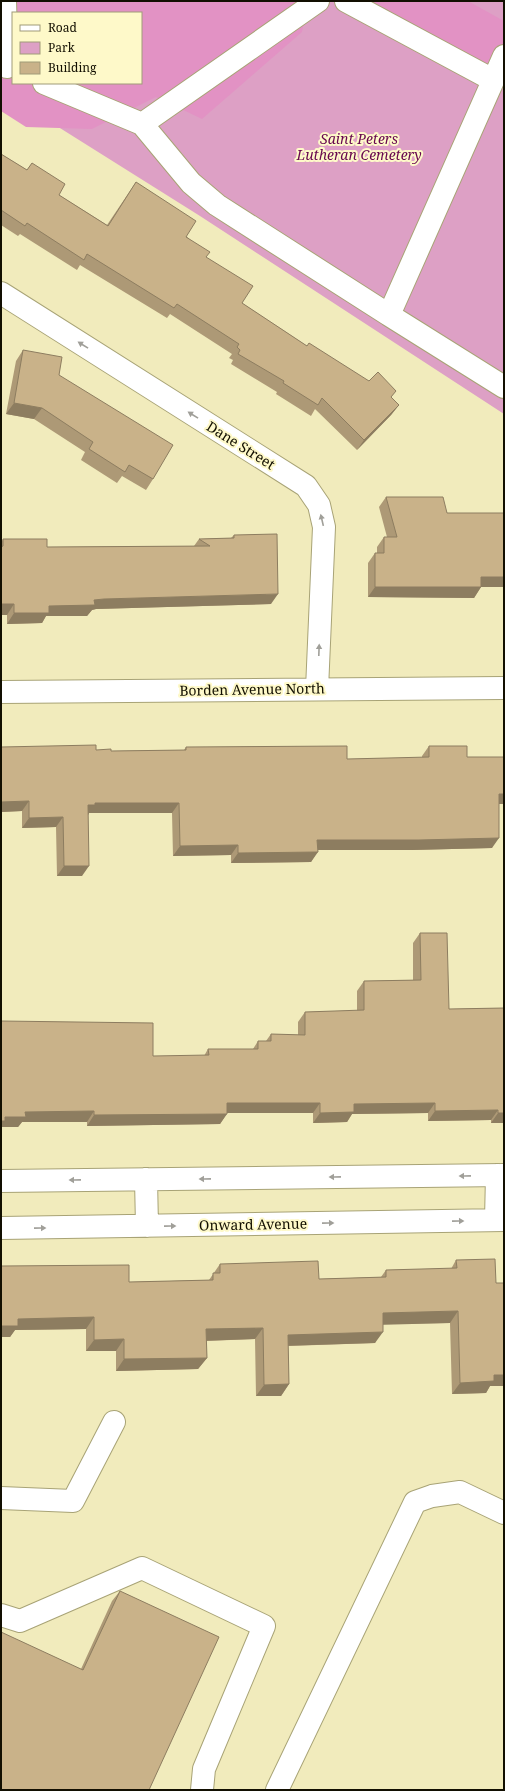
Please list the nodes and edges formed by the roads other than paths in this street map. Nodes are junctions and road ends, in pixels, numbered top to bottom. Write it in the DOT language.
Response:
graph roads {
  1 [pos="5,1"];
  2 [pos="318,1"];
  3 [pos="346,1"];
  4 [pos="504,56"];
  5 [pos="7,67"];
  6 [pos="493,80"];
  7 [pos="46,84"];
  8 [pos="142,124"];
  9 [pos="1,293"];
  10 [pos="389,315"];
  11 [pos="504,387"];
  12 [pos="504,688"];
  13 [pos="317,689"];
  14 [pos="1,692"];
  15 [pos="501,1175"];
  16 [pos="146,1179"];
  17 [pos="1,1181"];
  18 [pos="500,1220"];
  19 [pos="146,1226"];
  20 [pos="1,1228"];
  21 [pos="114,1422"];
  22 [pos="1,1498"];
  23 [pos="504,1513"];
  24 [pos="1,1615"];
  25 [pos="202,1790"];
  26 [pos="277,1790"];
  1 -- 5 [label="street"];
  2 -- 8 [label="street"];
  3 -- 6 [label="street"];
  4 -- 6 [label="street"];
  6 -- 10 [label="street"];
  7 -- 8 [label="street"];
  8 -- 10 [label="street"];
  13 -- 9 [label="street, Dane Street, one-way"];
  10 -- 11 [label="street"];
  12 -- 13 [label="street, Borden Avenue North"];
  13 -- 14 [label="street, Borden Avenue North"];
  15 -- 16 [label="street, one-way"];
  15 -- 18 [label="street"];
  16 -- 17 [label="street, one-way"];
  16 -- 19 [label="street"];
  19 -- 18 [label="street, Onward Avenue, one-way"];
  20 -- 19 [label="street, Onward Avenue, one-way"];
  21 -- 22 [label="street"];
  23 -- 26 [label="street"];
  24 -- 25 [label="street"];
}
